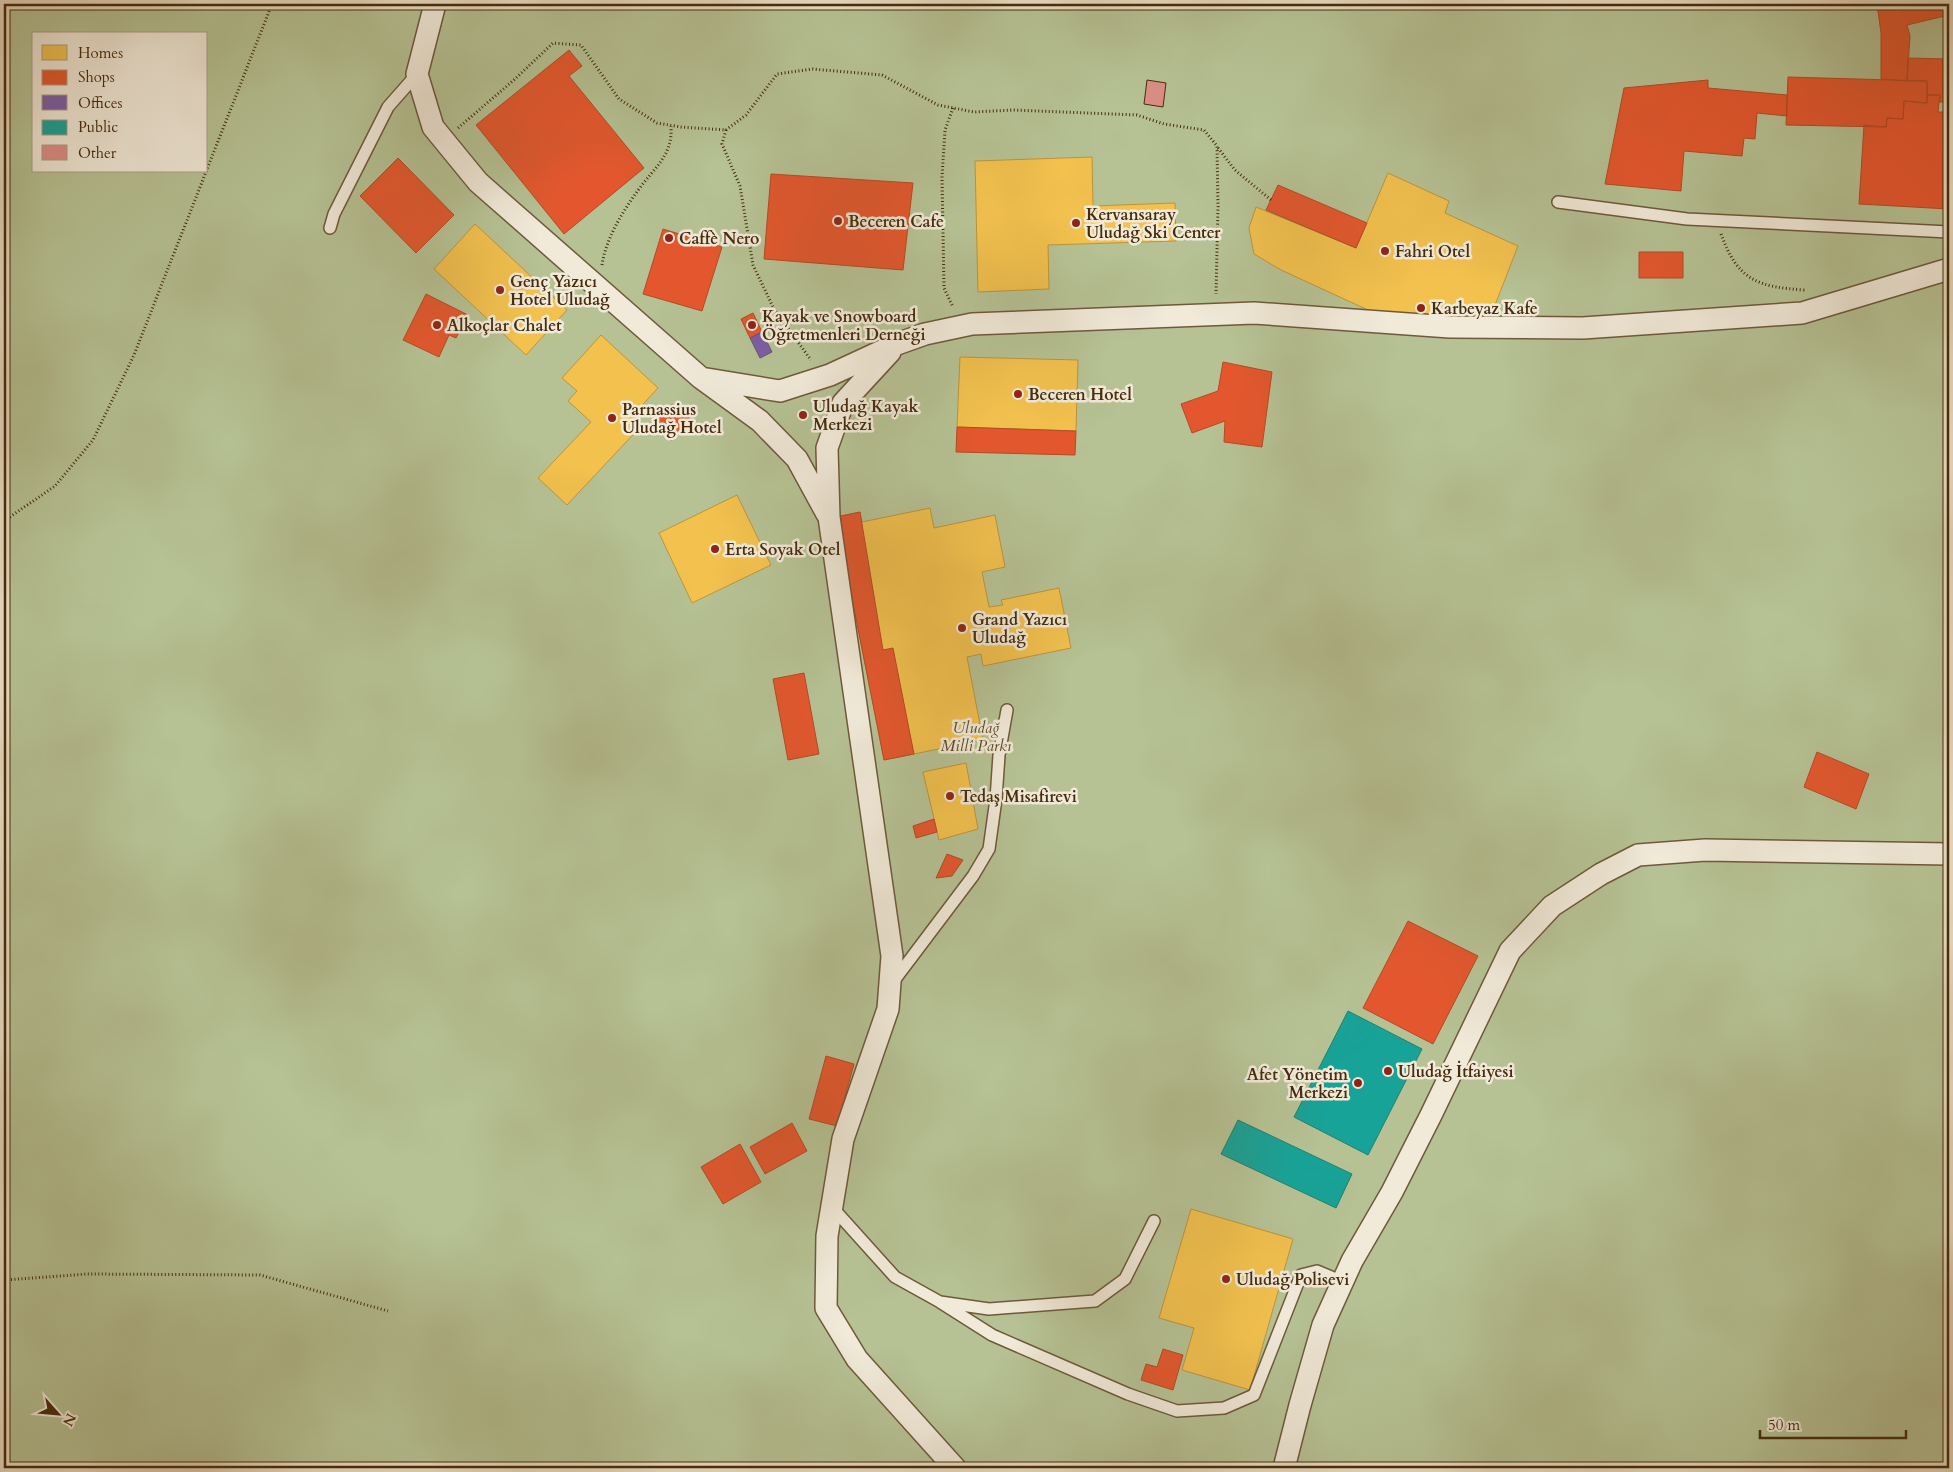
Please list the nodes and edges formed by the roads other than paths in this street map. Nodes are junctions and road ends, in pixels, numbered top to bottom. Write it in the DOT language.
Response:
graph roads {
  1 [pos="435,4"];
  2 [pos="417,74"];
  3 [pos="1558,202"];
  4 [pos="330,228"];
  5 [pos="1949,232"];
  6 [pos="1949,270"];
  7 [pos="897,344"];
  8 [pos="701,378"];
  9 [pos="829,517"];
  10 [pos="1007,710"];
  11 [pos="1949,854"];
  12 [pos="890,987"];
  13 [pos="832,1207"];
  14 [pos="1154,1221"];
  15 [pos="1343,1282"];
  16 [pos="940,1302"];
  17 [pos="955,1468"];
  18 [pos="1284,1468"];
  1 -- 2 [label="street"];
  2 -- 4 [label="lane"];
  2 -- 8 [label="street"];
  3 -- 5 [label="lane"];
  6 -- 7 [label="street"];
  7 -- 8 [label="street"];
  7 -- 9 [label="street"];
  8 -- 9 [label="street"];
  9 -- 12 [label="street"];
  10 -- 12 [label="lane"];
  11 -- 15 [label="street"];
  12 -- 13 [label="street"];
  13 -- 16 [label="lane"];
  13 -- 17 [label="street"];
  14 -- 16 [label="lane"];
  15 -- 16 [label="lane"];
  15 -- 18 [label="street"];
}
